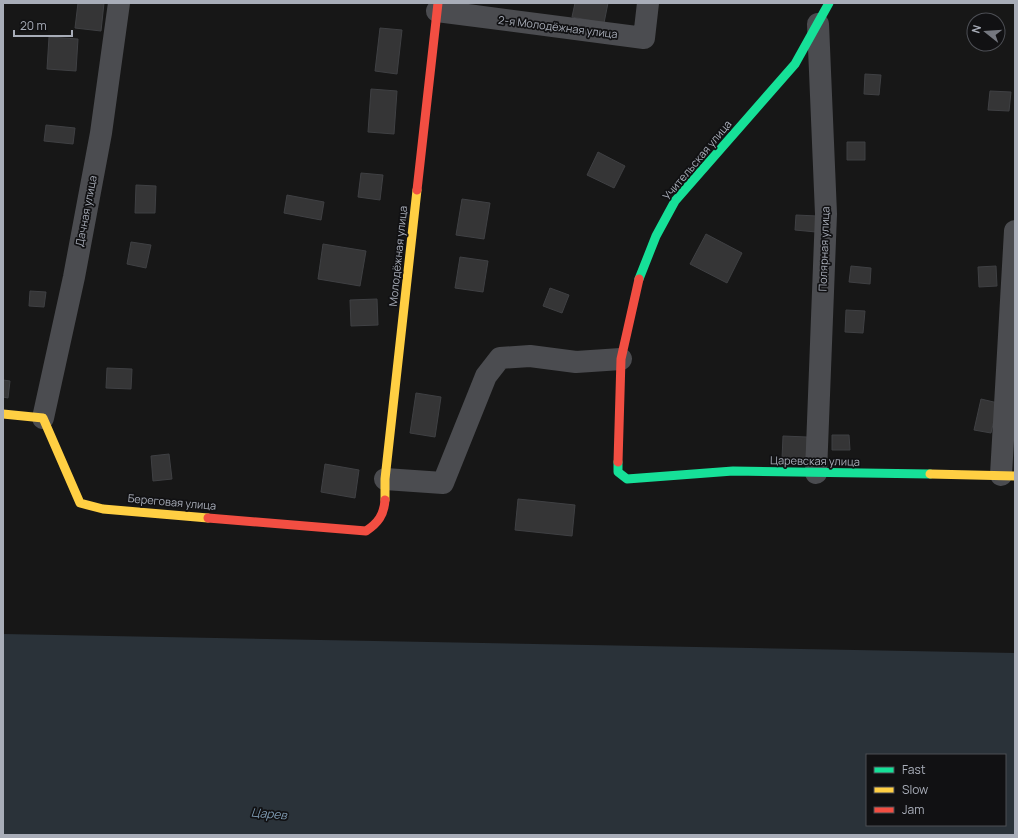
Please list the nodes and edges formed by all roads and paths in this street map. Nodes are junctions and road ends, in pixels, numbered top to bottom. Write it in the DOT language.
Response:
graph roads {
  1 [pos="119,3"];
  2 [pos="648,3"];
  3 [pos="829,3"];
  4 [pos="438,7"];
  5 [pos="818,24"];
  6 [pos="1015,231"];
  7 [pos="621,359"];
  8 [pos="3,414"];
  9 [pos="43,418"];
  10 [pos="618,472"];
  11 [pos="816,473"];
  12 [pos="1008,475"];
  13 [pos="385,479"];
  14 [pos="384,511"];
  1 -- 9 [label="street, Дачная улица"];
  2 -- 4 [label="street, 2-я Молодёжная улица"];
  3 -- 5 [label="street, Учительская улица"];
  4 -- 13 [label="street, Молодёжная улица"];
  5 -- 7 [label="street, Учительская улица"];
  5 -- 11 [label="street, Полярная улица"];
  6 -- 12 [label="street"];
  7 -- 10 [label="street, Учительская улица"];
  7 -- 13 [label="street"];
  8 -- 9 [label="street"];
  9 -- 14 [label="street, Береговая улица"];
  10 -- 11 [label="street, Царевская улица"];
  11 -- 12 [label="street, Царевская улица"];
  13 -- 14 [label="street, Молодёжная улица"];
}
